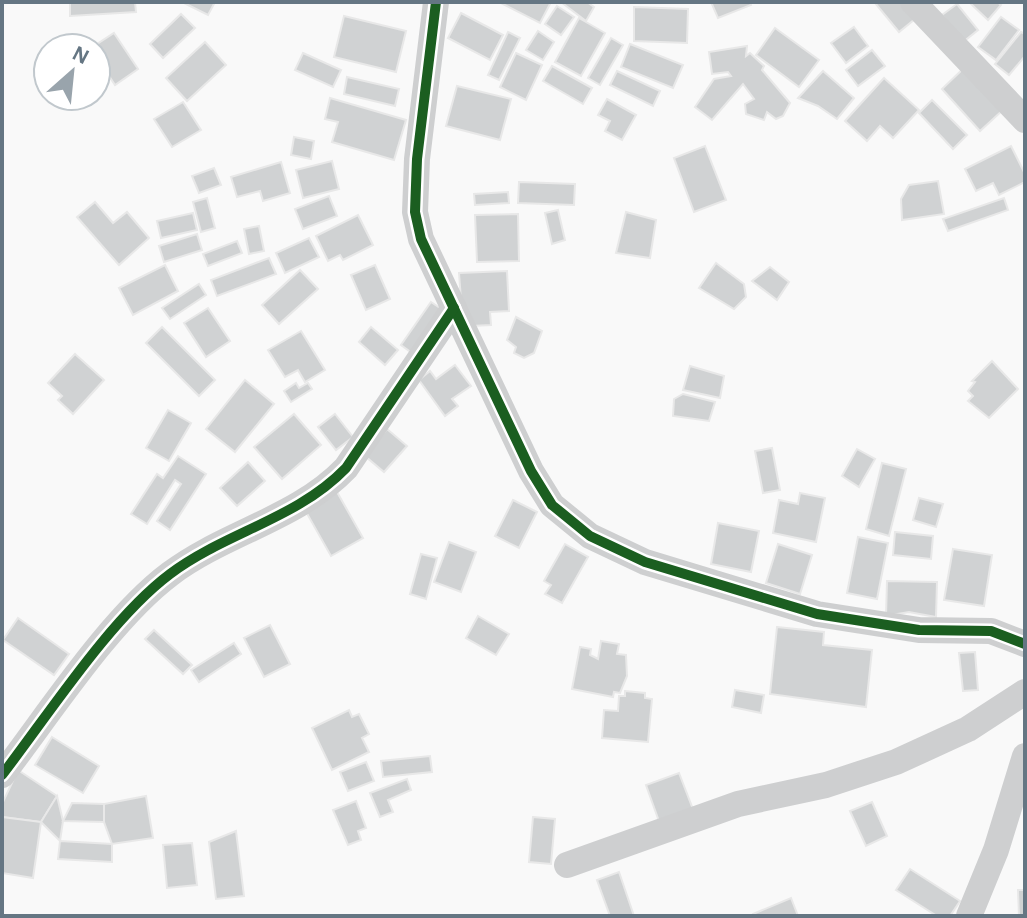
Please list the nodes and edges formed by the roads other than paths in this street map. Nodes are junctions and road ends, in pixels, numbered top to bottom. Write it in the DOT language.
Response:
graph roads {
  1 [pos="436,2"];
  2 [pos="913,2"];
  3 [pos="1025,120"];
  4 [pos="454,308"];
  5 [pos="1025,644"];
  6 [pos="1025,692"];
  7 [pos="1025,756"];
  8 [pos="2,775"];
  9 [pos="567,865"];
  10 [pos="969,916"];
  1 -- 4 [label="street"];
  2 -- 3 [label="street"];
  4 -- 5 [label="street"];
  4 -- 8 [label="street"];
  6 -- 9 [label="street"];
  7 -- 10 [label="street"];
}
